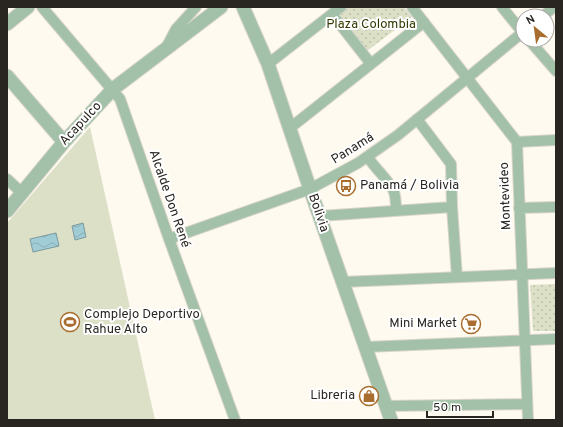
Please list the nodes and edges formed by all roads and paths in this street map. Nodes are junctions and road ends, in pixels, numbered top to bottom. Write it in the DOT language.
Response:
graph roads {
  1 [pos="28,7"];
  2 [pos="42,7"];
  3 [pos="196,7"];
  4 [pos="221,7"];
  5 [pos="243,7"];
  6 [pos="341,7"];
  7 [pos="412,7"];
  8 [pos="502,7"];
  9 [pos="332,14"];
  10 [pos="424,22"];
  11 [pos="515,22"];
  12 [pos="7,24"];
  13 [pos="515,39"];
  14 [pos="166,48"];
  15 [pos="536,48"];
  16 [pos="268,64"];
  17 [pos="371,64"];
  18 [pos="556,71"];
  19 [pos="7,76"];
  20 [pos="467,78"];
  21 [pos="113,89"];
  22 [pos="417,119"];
  23 [pos="290,128"];
  24 [pos="556,140"];
  25 [pos="64,142"];
  26 [pos="517,142"];
  27 [pos="368,156"];
  28 [pos="7,179"];
  29 [pos="310,189"];
  30 [pos="22,192"];
  31 [pos="452,207"];
  32 [pos="556,207"];
  33 [pos="519,208"];
  34 [pos="7,211"];
  35 [pos="396,211"];
  36 [pos="320,216"];
  37 [pos="169,239"];
  38 [pos="556,273"];
  39 [pos="522,274"];
  40 [pos="457,277"];
  41 [pos="342,282"];
  42 [pos="556,339"];
  43 [pos="525,340"];
  44 [pos="365,347"];
  45 [pos="527,404"];
  46 [pos="386,406"];
  47 [pos="235,420"];
  48 [pos="391,420"];
  49 [pos="528,420"];
  1 -- 12 [label="street"];
  2 -- 21 [label="street, Alcalde Don René"];
  3 -- 14 [label="street, Acapulco"];
  4 -- 14 [label="street, Acapulco"];
  5 -- 16 [label="street, Bolivia"];
  6 -- 9 [label="street"];
  7 -- 10 [label="street"];
  8 -- 11 [label="street"];
  9 -- 16 [label="street"];
  9 -- 17 [label="street"];
  10 -- 17 [label="street"];
  10 -- 20 [label="street"];
  13 -- 20 [label="street, Panamá"];
  14 -- 21 [label="street, Acapulco"];
  15 -- 18 [label="street"];
  16 -- 23 [label="street, Bolivia"];
  17 -- 23 [label="street"];
  19 -- 25 [label="street"];
  20 -- 22 [label="street, Panamá"];
  20 -- 26 [label="street"];
  21 -- 25 [label="street, Acapulco"];
  21 -- 37 [label="street, Alcalde Don René"];
  22 -- 27 [label="street, Panamá"];
  22 -- 31 [label="street"];
  23 -- 29 [label="street, Bolivia"];
  24 -- 26 [label="street"];
  25 -- 30 [label="street, Acapulco"];
  26 -- 33 [label="street, Montevideo"];
  27 -- 29 [label="street, Panamá"];
  27 -- 35 [label="street"];
  28 -- 30 [label="street"];
  29 -- 36 [label="street, Bolivia"];
  29 -- 37 [label="street, Panamá"];
  30 -- 34 [label="street, Acapulco"];
  31 -- 35 [label="street"];
  31 -- 40 [label="street"];
  32 -- 33 [label="street"];
  33 -- 39 [label="street, Montevideo"];
  35 -- 36 [label="street"];
  36 -- 41 [label="street, Bolivia"];
  37 -- 47 [label="street, Alcalde Don René"];
  38 -- 39 [label="street"];
  39 -- 40 [label="street"];
  39 -- 43 [label="street, Montevideo"];
  40 -- 41 [label="street"];
  41 -- 44 [label="street, Bolivia"];
  42 -- 43 [label="street"];
  43 -- 44 [label="street"];
  43 -- 45 [label="street, Montevideo"];
  44 -- 46 [label="street, Bolivia"];
  45 -- 46 [label="street"];
  45 -- 49 [label="street, Montevideo"];
  46 -- 48 [label="street, Bolivia"];
}
